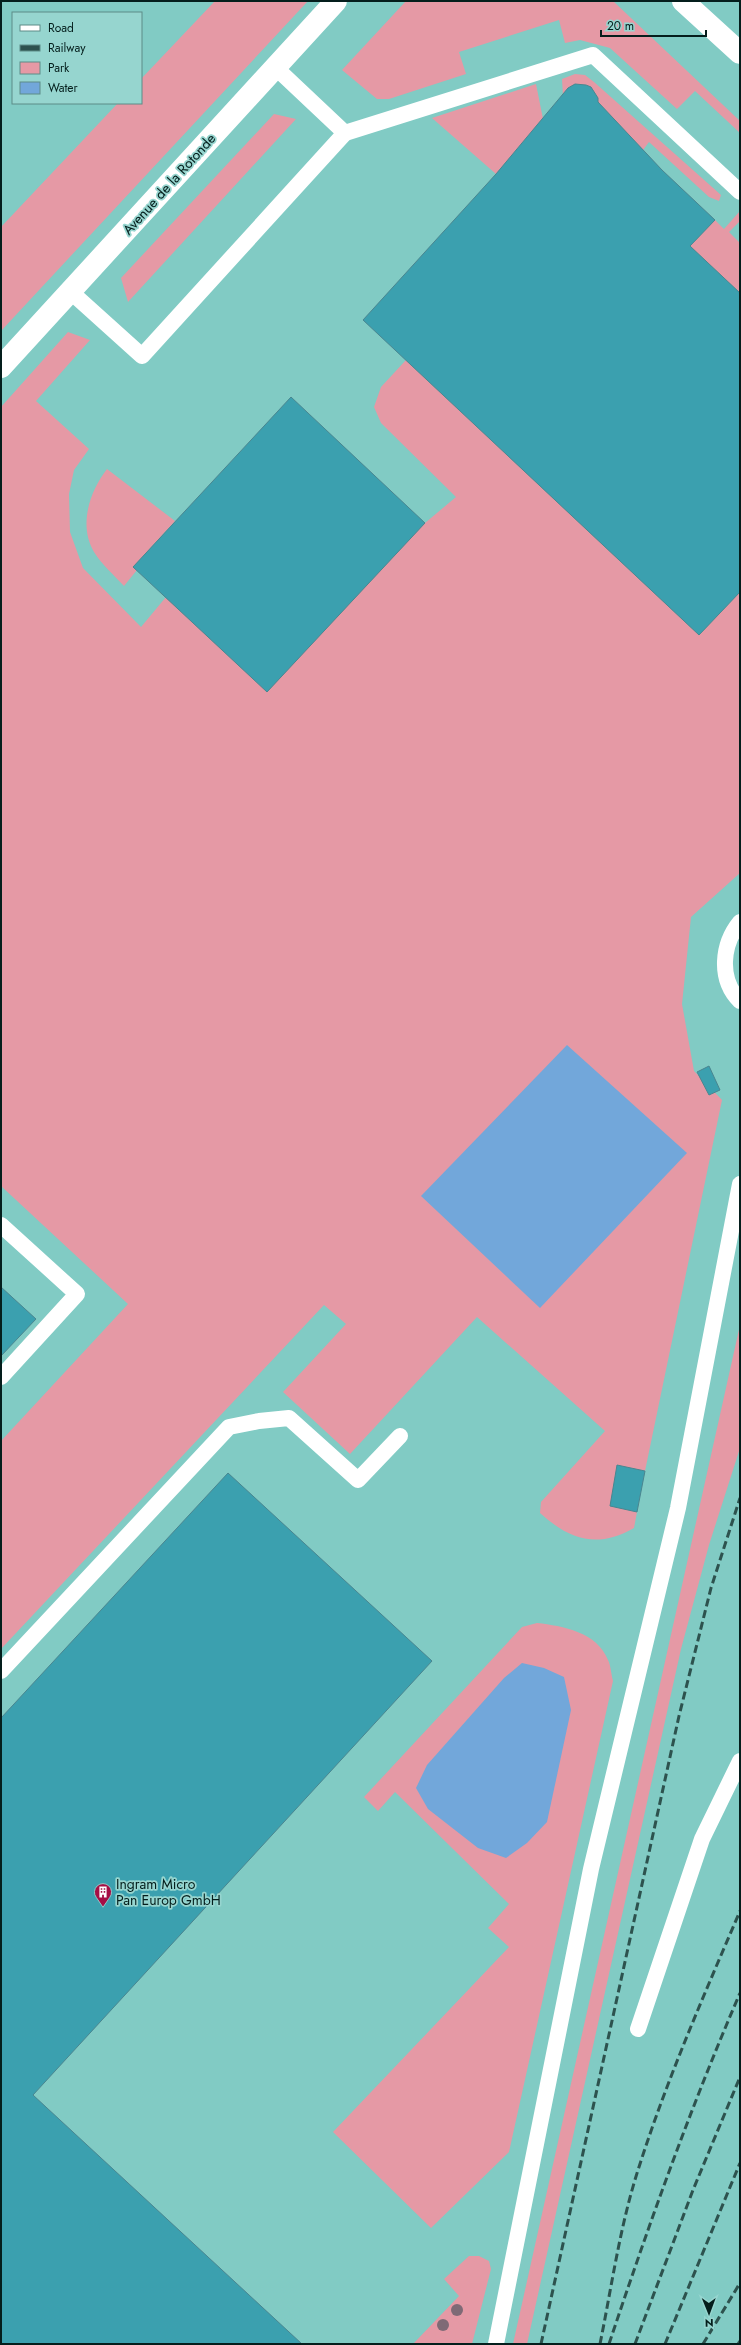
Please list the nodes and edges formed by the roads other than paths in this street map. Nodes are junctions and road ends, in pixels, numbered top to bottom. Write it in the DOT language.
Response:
graph roads {
  1 [pos="336,1"];
  2 [pos="683,1"];
  3 [pos="740,53"];
  4 [pos="275,67"];
  5 [pos="345,133"];
  6 [pos="740,192"];
  7 [pos="71,292"];
  8 [pos="1,367"];
  9 [pos="740,922"];
  10 [pos="740,1001"];
  11 [pos="740,1184"];
  12 [pos="1,1225"];
  13 [pos="1,1377"];
  14 [pos="400,1436"];
  15 [pos="1,1671"];
  16 [pos="740,1761"];
  17 [pos="638,2029"];
  18 [pos="496,2344"];
  1 -- 4 [label="street, Avenue de la Rotonde"];
  2 -- 3 [label="street"];
  4 -- 5 [label="lane"];
  4 -- 7 [label="street, Avenue de la Rotonde"];
  5 -- 6 [label="lane"];
  5 -- 7 [label="lane"];
  7 -- 8 [label="street, Avenue de la Rotonde"];
  9 -- 10 [label="lane"];
  11 -- 18 [label="lane"];
  12 -- 13 [label="lane"];
  14 -- 15 [label="lane"];
  16 -- 17 [label="lane"];
}
